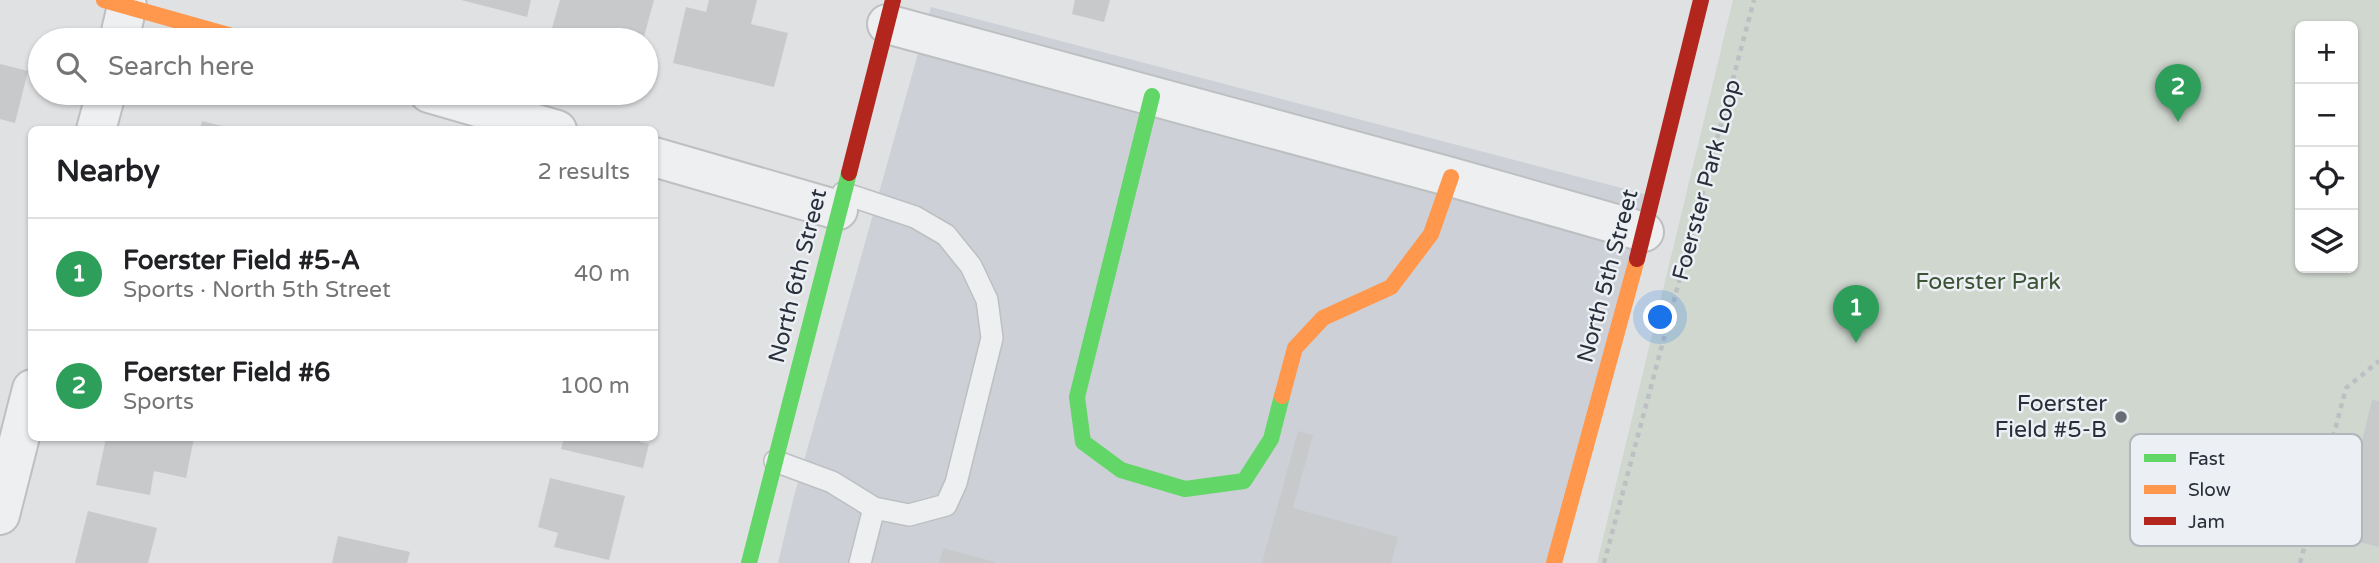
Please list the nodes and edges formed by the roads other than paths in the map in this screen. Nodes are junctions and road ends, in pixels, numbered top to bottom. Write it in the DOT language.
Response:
graph roads {
  1 [pos="1701,0"];
  2 [pos="890,12"];
  3 [pos="117,16"];
  4 [pos="182,28"];
  5 [pos="1152,96"];
  6 [pos="103,105"];
  7 [pos="471,105"];
  8 [pos="97,126"];
  9 [pos="543,126"];
  10 [pos="658,158"];
  11 [pos="1451,177"];
  12 [pos="840,201"];
  13 [pos="1644,232"];
  14 [pos="28,405"];
  15 [pos="775,461"];
  16 [pos="874,508"];
  17 [pos="0,516"];
  18 [pos="749,563"];
  19 [pos="860,563"];
  20 [pos="1554,563"];
  1 -- 13 [label="street, North 5th Street"];
  2 -- 5 [label="street"];
  2 -- 12 [label="street, North 6th Street"];
  3 -- 4 [label="street"];
  5 -- 11 [label="street"];
  5 -- 11 [label="street"];
  6 -- 8 [label="street"];
  7 -- 9 [label="street"];
  10 -- 12 [label="street"];
  11 -- 13 [label="street"];
  12 -- 15 [label="street, North 6th Street"];
  12 -- 16 [label="lane"];
  13 -- 20 [label="street, North 5th Street"];
  14 -- 17 [label="street"];
  15 -- 16 [label="lane"];
  15 -- 18 [label="street, North 6th Street"];
  16 -- 19 [label="lane"];
}
